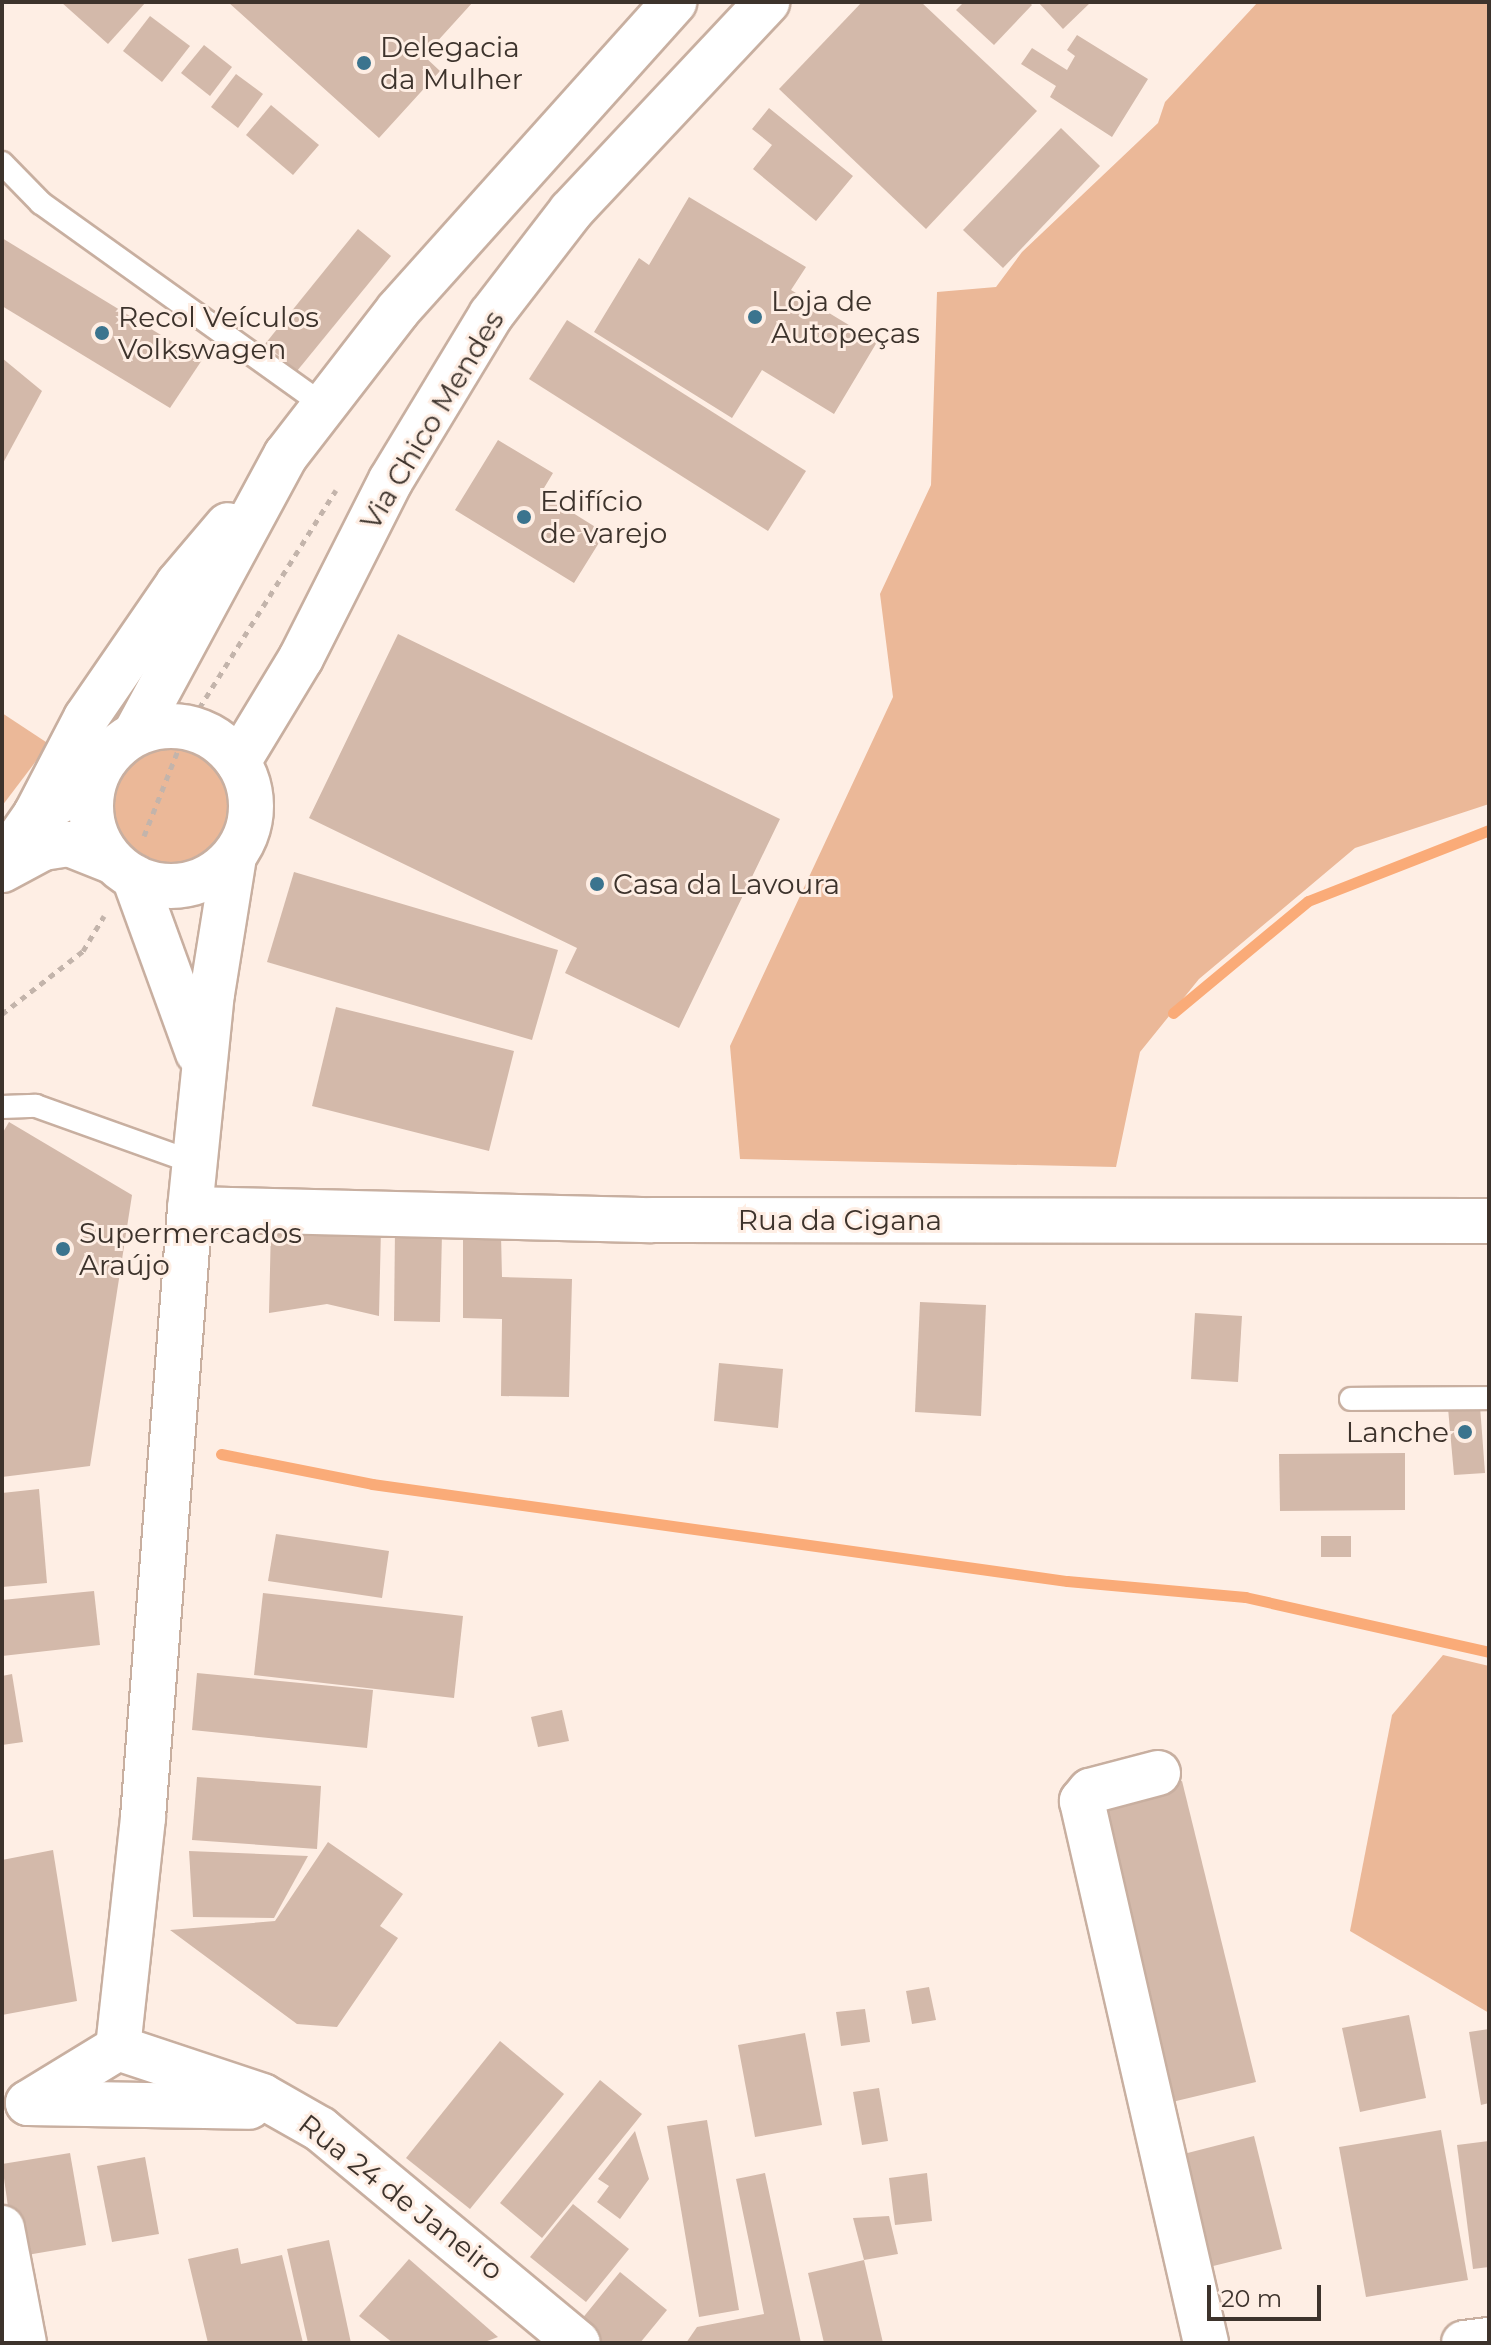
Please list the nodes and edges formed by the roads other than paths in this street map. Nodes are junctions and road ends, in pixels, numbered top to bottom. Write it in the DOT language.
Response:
graph roads {
  1 [pos="674,2"];
  2 [pos="767,2"];
  3 [pos="2,163"];
  4 [pos="325,406"];
  5 [pos="286,455"];
  6 [pos="135,734"];
  7 [pos="238,762"];
  8 [pos="94,781"];
  9 [pos="36,814"];
  10 [pos="234,857"];
  11 [pos="2,863"];
  12 [pos="123,869"];
  13 [pos="2,870"];
  14 [pos="204,1074"];
  15 [pos="2,1107"];
  16 [pos="195,1163"];
  17 [pos="190,1209"];
  18 [pos="1489,1221"];
  19 [pos="1489,1398"];
  20 [pos="1351,1399"];
  21 [pos="1158,1773"];
  22 [pos="118,2048"];
  23 [pos="15,2111"];
  24 [pos="290,2111"];
  25 [pos="2,2228"];
  26 [pos="1489,2340"];
  27 [pos="24,2343"];
  28 [pos="578,2343"];
  29 [pos="1206,2343"];
  30 [pos="1464,2343"];
  1 -- 4 [label="main road"];
  2 -- 7 [label="main road, Via Chico Mendes"];
  3 -- 4 [label="lane"];
  4 -- 5 [label="main road"];
  5 -- 6 [label="main road"];
  5 -- 9 [label="main road"];
  6 -- 7 [label="main road"];
  6 -- 8 [label="main road"];
  7 -- 10 [label="main road"];
  8 -- 9 [label="main road"];
  8 -- 12 [label="main road"];
  9 -- 11 [label="main road"];
  10 -- 12 [label="main road"];
  10 -- 14 [label="main road"];
  12 -- 13 [label="main road"];
  12 -- 14 [label="main road"];
  14 -- 16 [label="main road"];
  15 -- 16 [label="lane"];
  16 -- 17 [label="main road"];
  17 -- 18 [label="main road, Rua da Cigana"];
  17 -- 22 [label="main road"];
  19 -- 20 [label="lane"];
  21 -- 29 [label="main road"];
  22 -- 23 [label="main road"];
  22 -- 24 [label="main road, Rua 24 de Janeiro"];
  23 -- 24 [label="main road"];
  24 -- 28 [label="main road, Rua 24 de Janeiro"];
  25 -- 27 [label="main road"];
  26 -- 30 [label="main road"];
}
